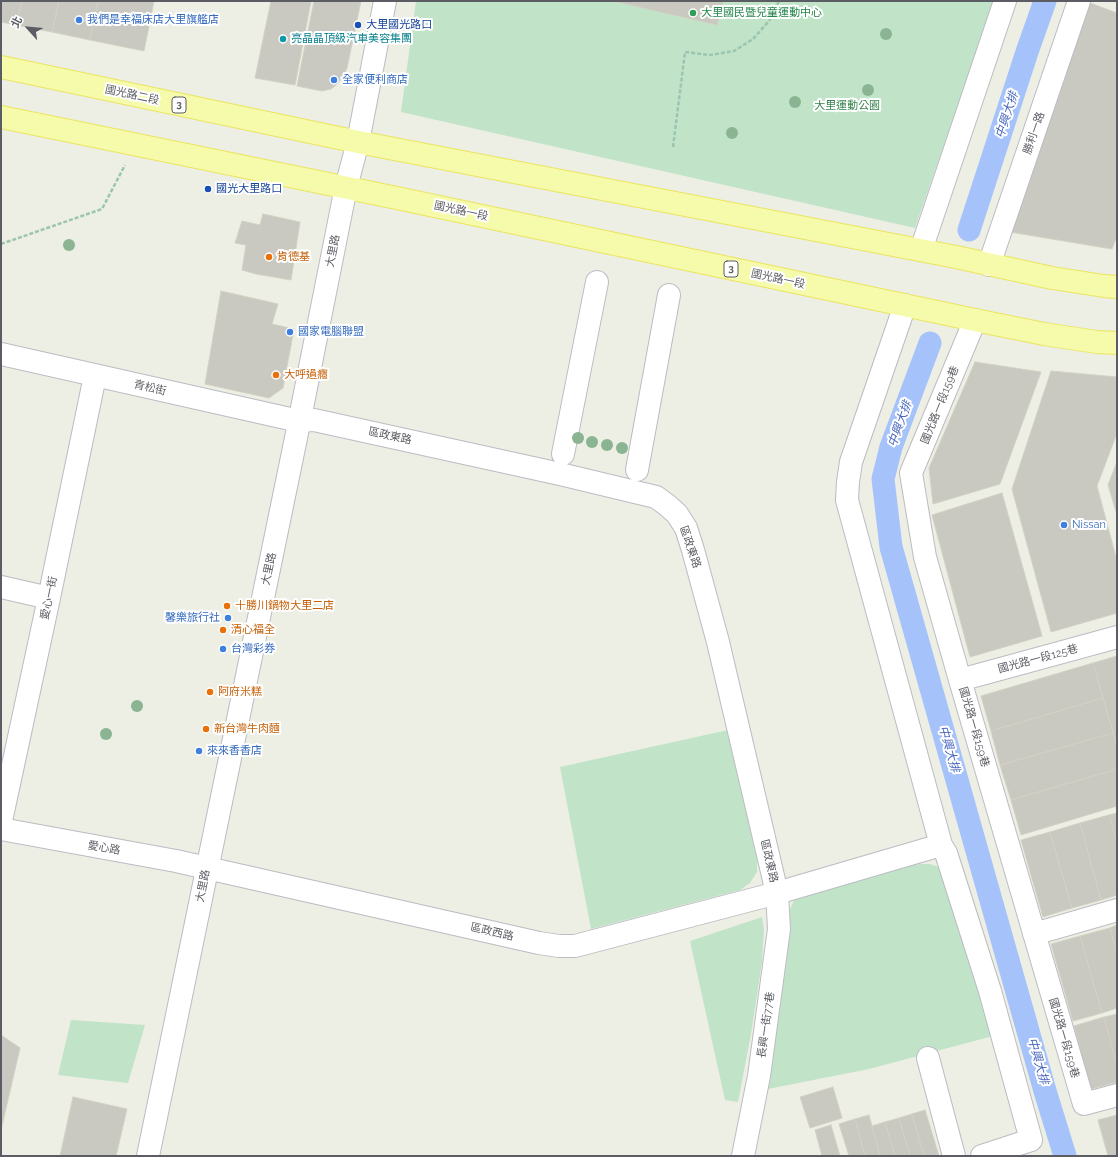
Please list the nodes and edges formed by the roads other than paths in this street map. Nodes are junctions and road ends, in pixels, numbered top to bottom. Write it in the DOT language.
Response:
graph roads {
  1 [pos="385,1"];
  2 [pos="1005,1"];
  3 [pos="1079,1"];
  4 [pos="1,67"];
  5 [pos="1,117"];
  6 [pos="358,142"];
  7 [pos="346,187"];
  8 [pos="920,250"];
  9 [pos="989,265"];
  10 [pos="597,282"];
  11 [pos="1117,287"];
  12 [pos="669,296"];
  13 [pos="905,305"];
  14 [pos="975,320"];
  15 [pos="1117,343"];
  16 [pos="1,354"];
  17 [pos="95,376"];
  18 [pos="299,421"];
  19 [pos="563,454"];
  20 [pos="637,470"];
  21 [pos="1,587"];
  22 [pos="49,598"];
  23 [pos="1117,637"];
  24 [pos="960,680"];
  25 [pos="1,821"];
  26 [pos="1,829"];
  27 [pos="940,845"];
  28 [pos="207,868"];
  29 [pos="777,893"];
  30 [pos="1117,910"];
  31 [pos="1034,934"];
  32 [pos="928,1058"];
  33 [pos="1117,1095"];
  34 [pos="154,1151"];
  35 [pos="743,1156"];
  36 [pos="954,1156"];
  37 [pos="982,1156"];
  1 -- 6 [label="street, 大里路"];
  2 -- 8 [label="street"];
  3 -- 9 [label="street, 勝利一路"];
  4 -- 6 [label="main road, 國光路二段 / 3"];
  5 -- 7 [label="main road, 3"];
  6 -- 7 [label="street, 大里路"];
  6 -- 8 [label="main road, 3"];
  7 -- 13 [label="main road, 國光路一段 / 3"];
  7 -- 18 [label="street, 大里路"];
  8 -- 9 [label="main road, 3"];
  9 -- 11 [label="main road, 3"];
  10 -- 19 [label="street"];
  12 -- 20 [label="street"];
  13 -- 14 [label="main road, 國光路一段 / 3"];
  13 -- 27 [label="street"];
  14 -- 15 [label="main road, 國光路一段 / 3"];
  14 -- 24 [label="street, 國光路一段159巷"];
  16 -- 17 [label="street, 青松街"];
  17 -- 18 [label="street, 青松街"];
  17 -- 22 [label="street, 愛心一街"];
  18 -- 28 [label="street, 大里路"];
  18 -- 29 [label="street, 區政東路"];
  21 -- 22 [label="street"];
  22 -- 25 [label="street, 愛心一街"];
  23 -- 24 [label="street, 國光路一段125巷"];
  24 -- 31 [label="street, 國光路一段159巷"];
  26 -- 28 [label="street, 愛心路"];
  27 -- 29 [label="street, 區政西路"];
  27 -- 37 [label="street"];
  28 -- 29 [label="street, 區政西路"];
  28 -- 34 [label="street, 大里路"];
  29 -- 35 [label="street, 長興一街77巷"];
  30 -- 31 [label="street"];
  31 -- 33 [label="street, 國光路一段159巷"];
  32 -- 36 [label="street"];
}
